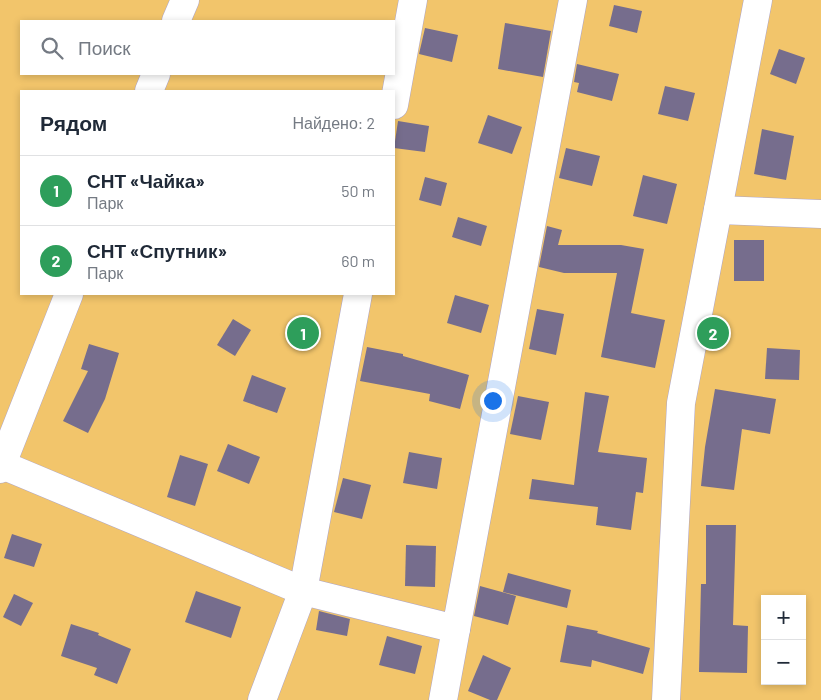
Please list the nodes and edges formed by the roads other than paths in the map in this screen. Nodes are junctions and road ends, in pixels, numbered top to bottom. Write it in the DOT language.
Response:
graph roads {
  1 [pos="185,0"];
  2 [pos="413,0"];
  3 [pos="573,0"];
  4 [pos="758,0"];
  5 [pos="176,20"];
  6 [pos="156,75"];
  7 [pos="149,90"];
  8 [pos="395,99"];
  9 [pos="718,210"];
  10 [pos="821,214"];
  11 [pos="69,295"];
  12 [pos="358,295"];
  13 [pos="1,466"];
  14 [pos="303,591"];
  15 [pos="456,629"];
  16 [pos="262,700"];
  17 [pos="443,700"];
  18 [pos="666,700"];
  1 -- 5 [label="street"];
  2 -- 8 [label="street"];
  3 -- 15 [label="street"];
  4 -- 9 [label="street"];
  6 -- 7 [label="street"];
  9 -- 10 [label="street"];
  9 -- 18 [label="street"];
  11 -- 13 [label="street"];
  12 -- 14 [label="street"];
  13 -- 14 [label="street"];
  14 -- 15 [label="street"];
  14 -- 16 [label="street"];
  15 -- 17 [label="street"];
}
